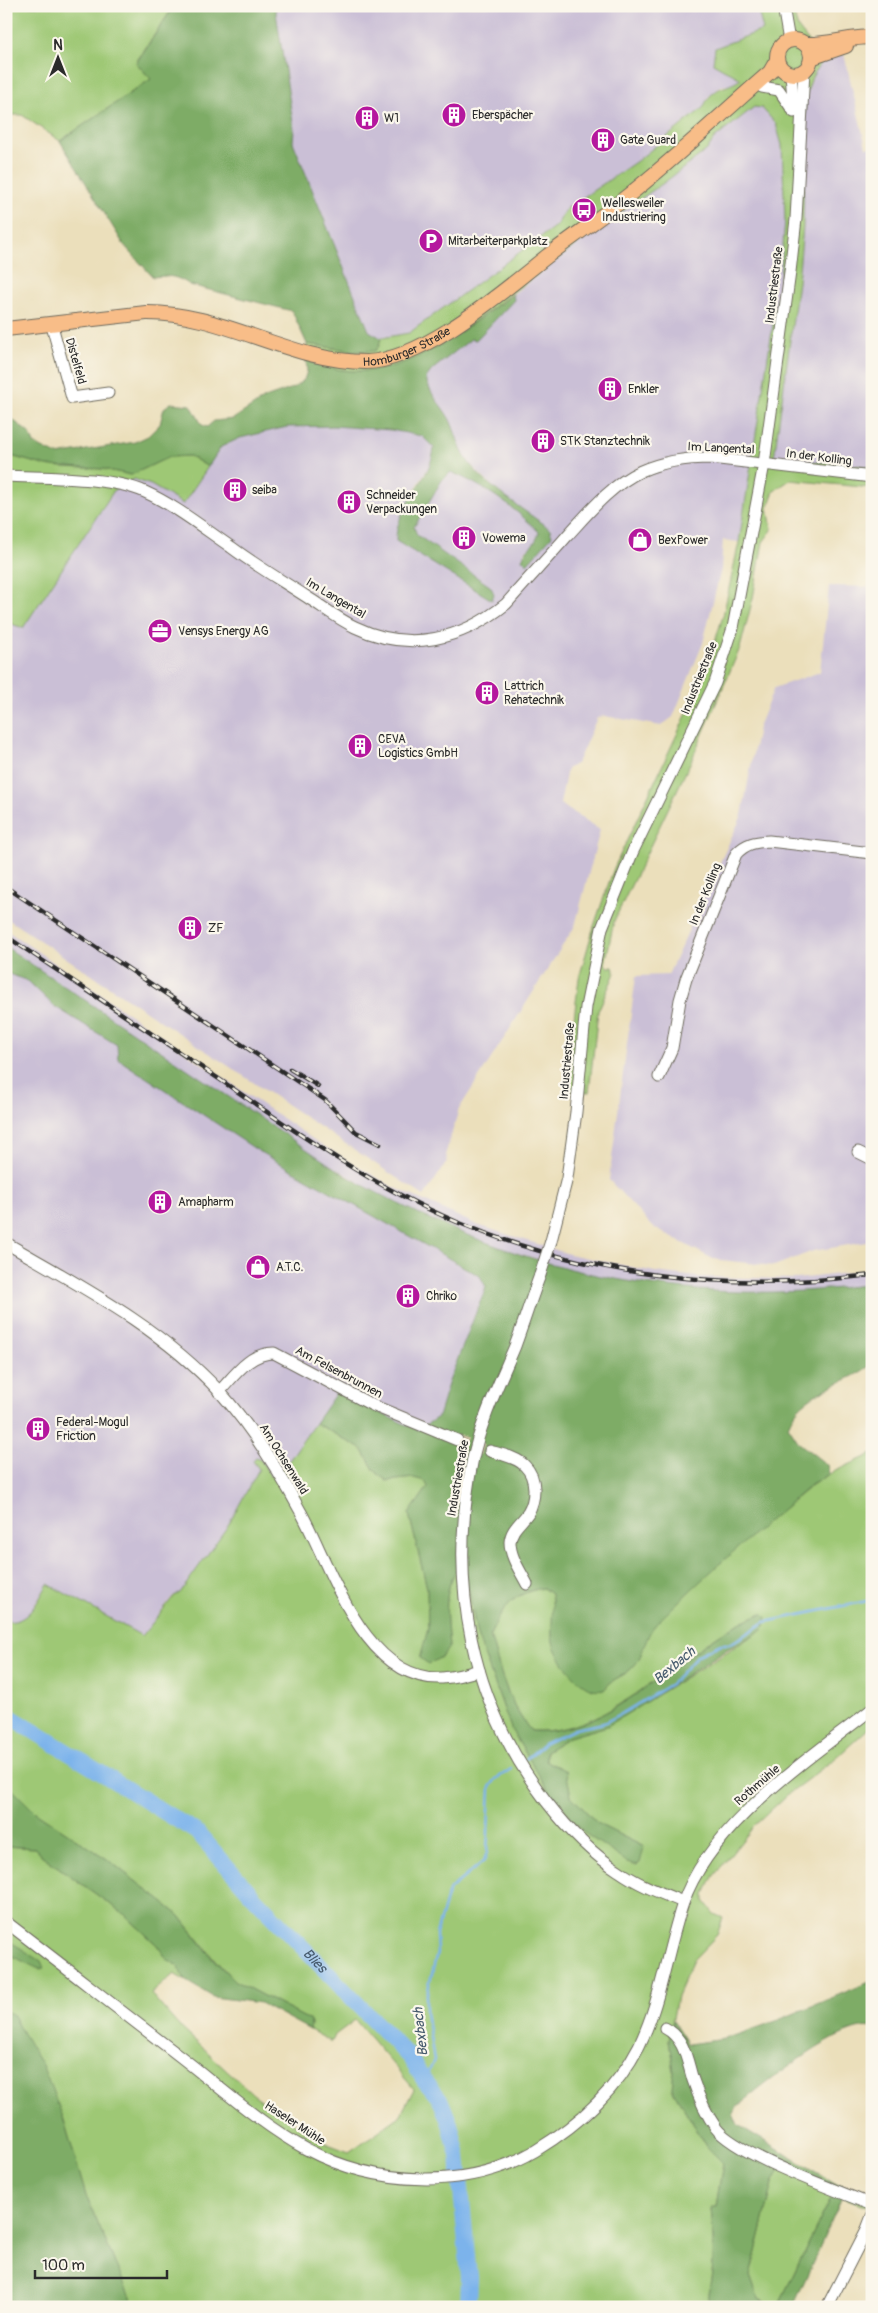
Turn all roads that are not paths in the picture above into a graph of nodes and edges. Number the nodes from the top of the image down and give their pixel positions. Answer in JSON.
{"nodes":[{"id":1,"x":783,"y":6,"type":"edge"},
{"id":2,"x":872,"y":37,"type":"edge"},
{"id":3,"x":789,"y":41,"type":"junction"},
{"id":4,"x":872,"y":42,"type":"edge"},
{"id":5,"x":805,"y":44,"type":"junction"},
{"id":6,"x":811,"y":58,"type":"junction"},
{"id":7,"x":789,"y":69,"type":"junction"},
{"id":8,"x":762,"y":87,"type":"junction"},
{"id":9,"x":735,"y":103,"type":"junction"},
{"id":10,"x":794,"y":113,"type":"junction"},
{"id":11,"x":798,"y":149,"type":"junction"},
{"id":12,"x":52,"y":326,"type":"junction"},
{"id":13,"x":6,"y":329,"type":"edge"},
{"id":14,"x":108,"y":393,"type":"dead end"},
{"id":15,"x":764,"y":464,"type":"junction"},
{"id":16,"x":6,"y":476,"type":"edge"},
{"id":17,"x":872,"y":477,"type":"edge"},
{"id":18,"x":872,"y":853,"type":"edge"},
{"id":19,"x":659,"y":1077,"type":"dead end"},
{"id":20,"x":858,"y":1152,"type":"dead end"},
{"id":21,"x":872,"y":1159,"type":"edge"},
{"id":22,"x":6,"y":1243,"type":"edge"},
{"id":23,"x":219,"y":1392,"type":"junction"},
{"id":24,"x":457,"y":1440,"type":"tunnel mouth"},
{"id":25,"x":490,"y":1451,"type":"tunnel mouth"},
{"id":26,"x":528,"y":1584,"type":"dead end"},
{"id":27,"x":479,"y":1670,"type":"junction"},
{"id":28,"x":872,"y":1709,"type":"edge"},
{"id":29,"x":683,"y":1902,"type":"junction"},
{"id":30,"x":6,"y":1922,"type":"edge"},
{"id":31,"x":665,"y":2028,"type":"dead end"},
{"id":32,"x":507,"y":2164,"type":"joint"},
{"id":33,"x":872,"y":2205,"type":"edge"},
{"id":34,"x":872,"y":2216,"type":"edge"},
{"id":35,"x":827,"y":2307,"type":"edge"}],
"edges":[{"from":1,"to":3,"type":"street"},
{"from":2,"to":5,"type":"main road"},
{"from":3,"to":5,"type":"main road"},
{"from":3,"to":7,"type":"main road","name":"Homburger Straße"},
{"from":4,"to":6,"type":"main road"},
{"from":5,"to":6,"type":"main road"},
{"from":6,"to":7,"type":"main road","name":"Homburger Straße"},
{"from":7,"to":8,"type":"main road","name":"Homburger Straße"},
{"from":7,"to":9,"type":"main road","name":"Homburger Straße"},
{"from":7,"to":10,"type":"street"},
{"from":7,"to":11,"type":"street"},
{"from":8,"to":9,"type":"main road","name":"Homburger Straße"},
{"from":8,"to":10,"type":"street"},
{"from":9,"to":12,"type":"main road","name":"Homburger Straße"},
{"from":10,"to":11,"type":"street"},
{"from":11,"to":15,"type":"street","name":"Industriestraße"},
{"from":12,"to":13,"type":"main road","name":"Homburger Straße"},
{"from":12,"to":14,"type":"street","name":"Distelfeld"},
{"from":15,"to":16,"type":"street","name":"Im Langental"},
{"from":15,"to":17,"type":"street","name":"In der Kolling"},
{"from":15,"to":27,"type":"street","name":"Industriestraße","bridge":true},
{"from":18,"to":19,"type":"street","name":"In der Kolling"},
{"from":20,"to":21,"type":"street"},
{"from":22,"to":23,"type":"street","name":"Am Ochsenwald"},
{"from":23,"to":24,"type":"street","name":"Am Felsenbrunnen"},
{"from":23,"to":27,"type":"street","name":"Am Ochsenwald"},
{"from":25,"to":26,"type":"street"},
{"from":27,"to":29,"type":"street","name":"Industriestraße"},
{"from":28,"to":29,"type":"street","name":"Rothmühle"},
{"from":29,"to":32,"type":"street","name":"Rothmühle"},
{"from":30,"to":32,"type":"street","name":"Haseler Mühle"},
{"from":31,"to":33,"type":"street"},
{"from":34,"to":35,"type":"street"}]}
